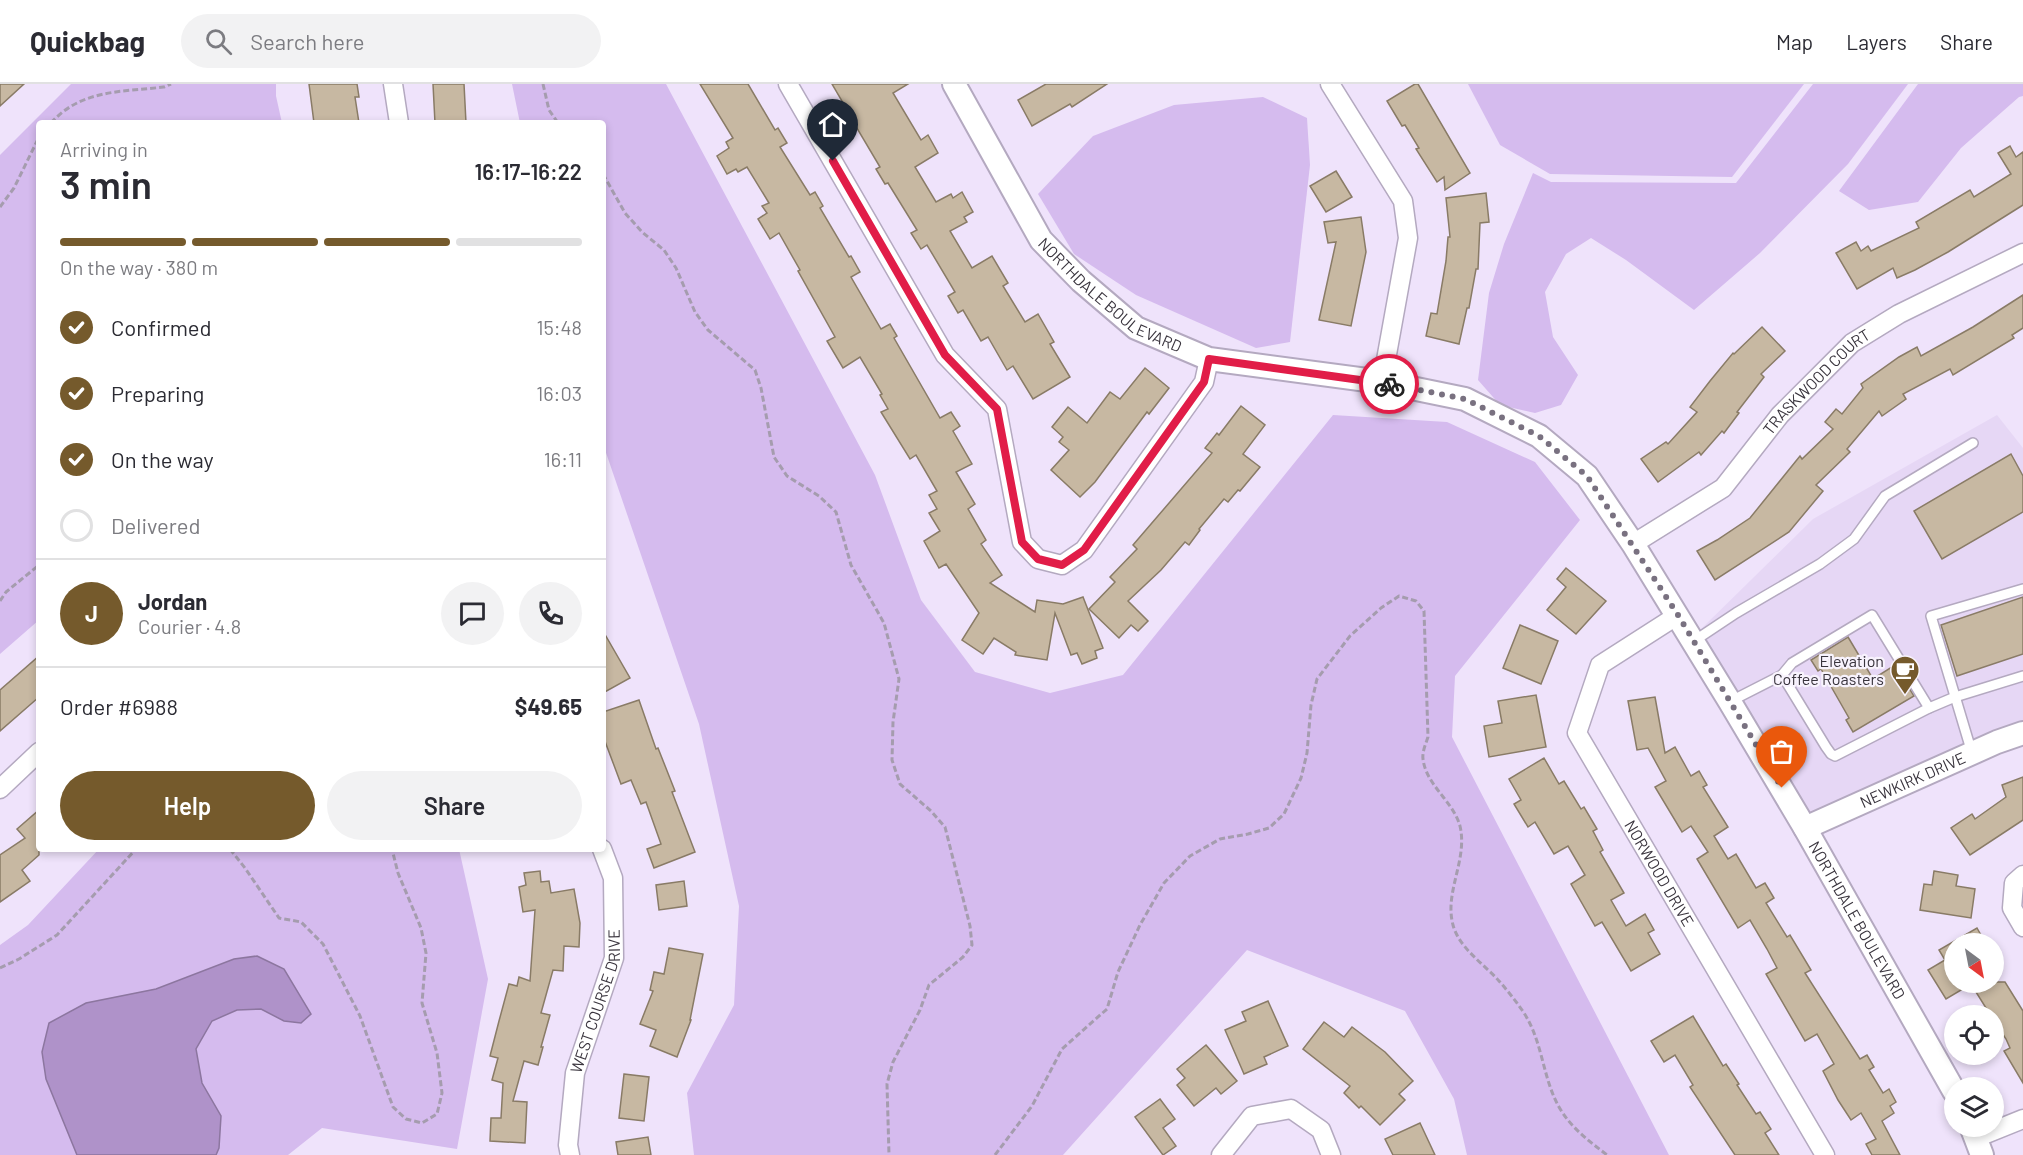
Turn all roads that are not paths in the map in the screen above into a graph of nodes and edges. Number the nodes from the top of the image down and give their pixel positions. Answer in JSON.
{"nodes":[{"id":1,"x":393,"y":84,"type":"edge"},
{"id":2,"x":788,"y":84,"type":"edge"},
{"id":3,"x":1330,"y":84,"type":"edge"},
{"id":4,"x":959,"y":86,"type":"edge"},
{"id":5,"x":399,"y":120,"type":"edge"},
{"id":6,"x":2023,"y":253,"type":"edge"},
{"id":7,"x":1209,"y":359,"type":"junction"},
{"id":8,"x":1382,"y":382,"type":"junction"},
{"id":9,"x":1973,"y":442,"type":"dead end"},
{"id":10,"x":1633,"y":544,"type":"junction"},
{"id":11,"x":2023,"y":589,"type":"edge"},
{"id":12,"x":1678,"y":615,"type":"junction"},
{"id":13,"x":1694,"y":640,"type":"junction"},
{"id":14,"x":1782,"y":675,"type":"junction"},
{"id":15,"x":2023,"y":676,"type":"edge"},
{"id":16,"x":1955,"y":697,"type":"junction"},
{"id":17,"x":1730,"y":702,"type":"junction"},
{"id":18,"x":1929,"y":708,"type":"junction"},
{"id":19,"x":2023,"y":733,"type":"edge"},
{"id":20,"x":1972,"y":753,"type":"junction"},
{"id":21,"x":36,"y":755,"type":"edge"},
{"id":22,"x":0,"y":789,"type":"edge"},
{"id":23,"x":1805,"y":828,"type":"junction"},
{"id":24,"x":603,"y":852,"type":"edge"},
{"id":25,"x":2023,"y":875,"type":"edge"},
{"id":26,"x":2023,"y":927,"type":"edge"},
{"id":27,"x":1946,"y":1077,"type":"edge"},
{"id":28,"x":2023,"y":1119,"type":"edge"},
{"id":29,"x":1976,"y":1140,"type":"edge"},
{"id":30,"x":570,"y":1155,"type":"edge"},
{"id":31,"x":1221,"y":1155,"type":"edge"},
{"id":32,"x":1331,"y":1155,"type":"edge"},
{"id":33,"x":1825,"y":1155,"type":"edge"}],
"edges":[{"from":1,"to":5,"type":"street"},
{"from":2,"to":7,"type":"street"},
{"from":3,"to":8,"type":"street"},
{"from":4,"to":7,"type":"street","name":"NORTHDALE BOULEVARD"},
{"from":6,"to":10,"type":"street","name":"TRASKWOOD COURT"},
{"from":7,"to":8,"type":"street","name":"NORTHDALE BOULEVARD"},
{"from":8,"to":10,"type":"street","name":"NORTHDALE BOULEVARD"},
{"from":9,"to":13,"type":"lane"},
{"from":10,"to":12,"type":"street","name":"NORTHDALE BOULEVARD"},
{"from":11,"to":16,"type":"lane"},
{"from":12,"to":13,"type":"street","name":"NORTHDALE BOULEVARD"},
{"from":12,"to":33,"type":"street","name":"NORWOOD DRIVE"},
{"from":13,"to":17,"type":"street","name":"NORTHDALE BOULEVARD"},
{"from":14,"to":17,"type":"lane"},
{"from":14,"to":18,"type":"lane"},
{"from":14,"to":18,"type":"lane"},
{"from":15,"to":16,"type":"lane"},
{"from":16,"to":18,"type":"lane"},
{"from":16,"to":20,"type":"lane"},
{"from":17,"to":23,"type":"street","name":"NORTHDALE BOULEVARD"},
{"from":19,"to":20,"type":"street","name":"NEWKIRK DRIVE"},
{"from":20,"to":23,"type":"street","name":"NEWKIRK DRIVE"},
{"from":21,"to":22,"type":"street"},
{"from":23,"to":27,"type":"street","name":"NORTHDALE BOULEVARD"},
{"from":24,"to":30,"type":"street","name":"WEST COURSE DRIVE"},
{"from":25,"to":26,"type":"street"},
{"from":28,"to":29,"type":"street"},
{"from":31,"to":32,"type":"street"}]}
